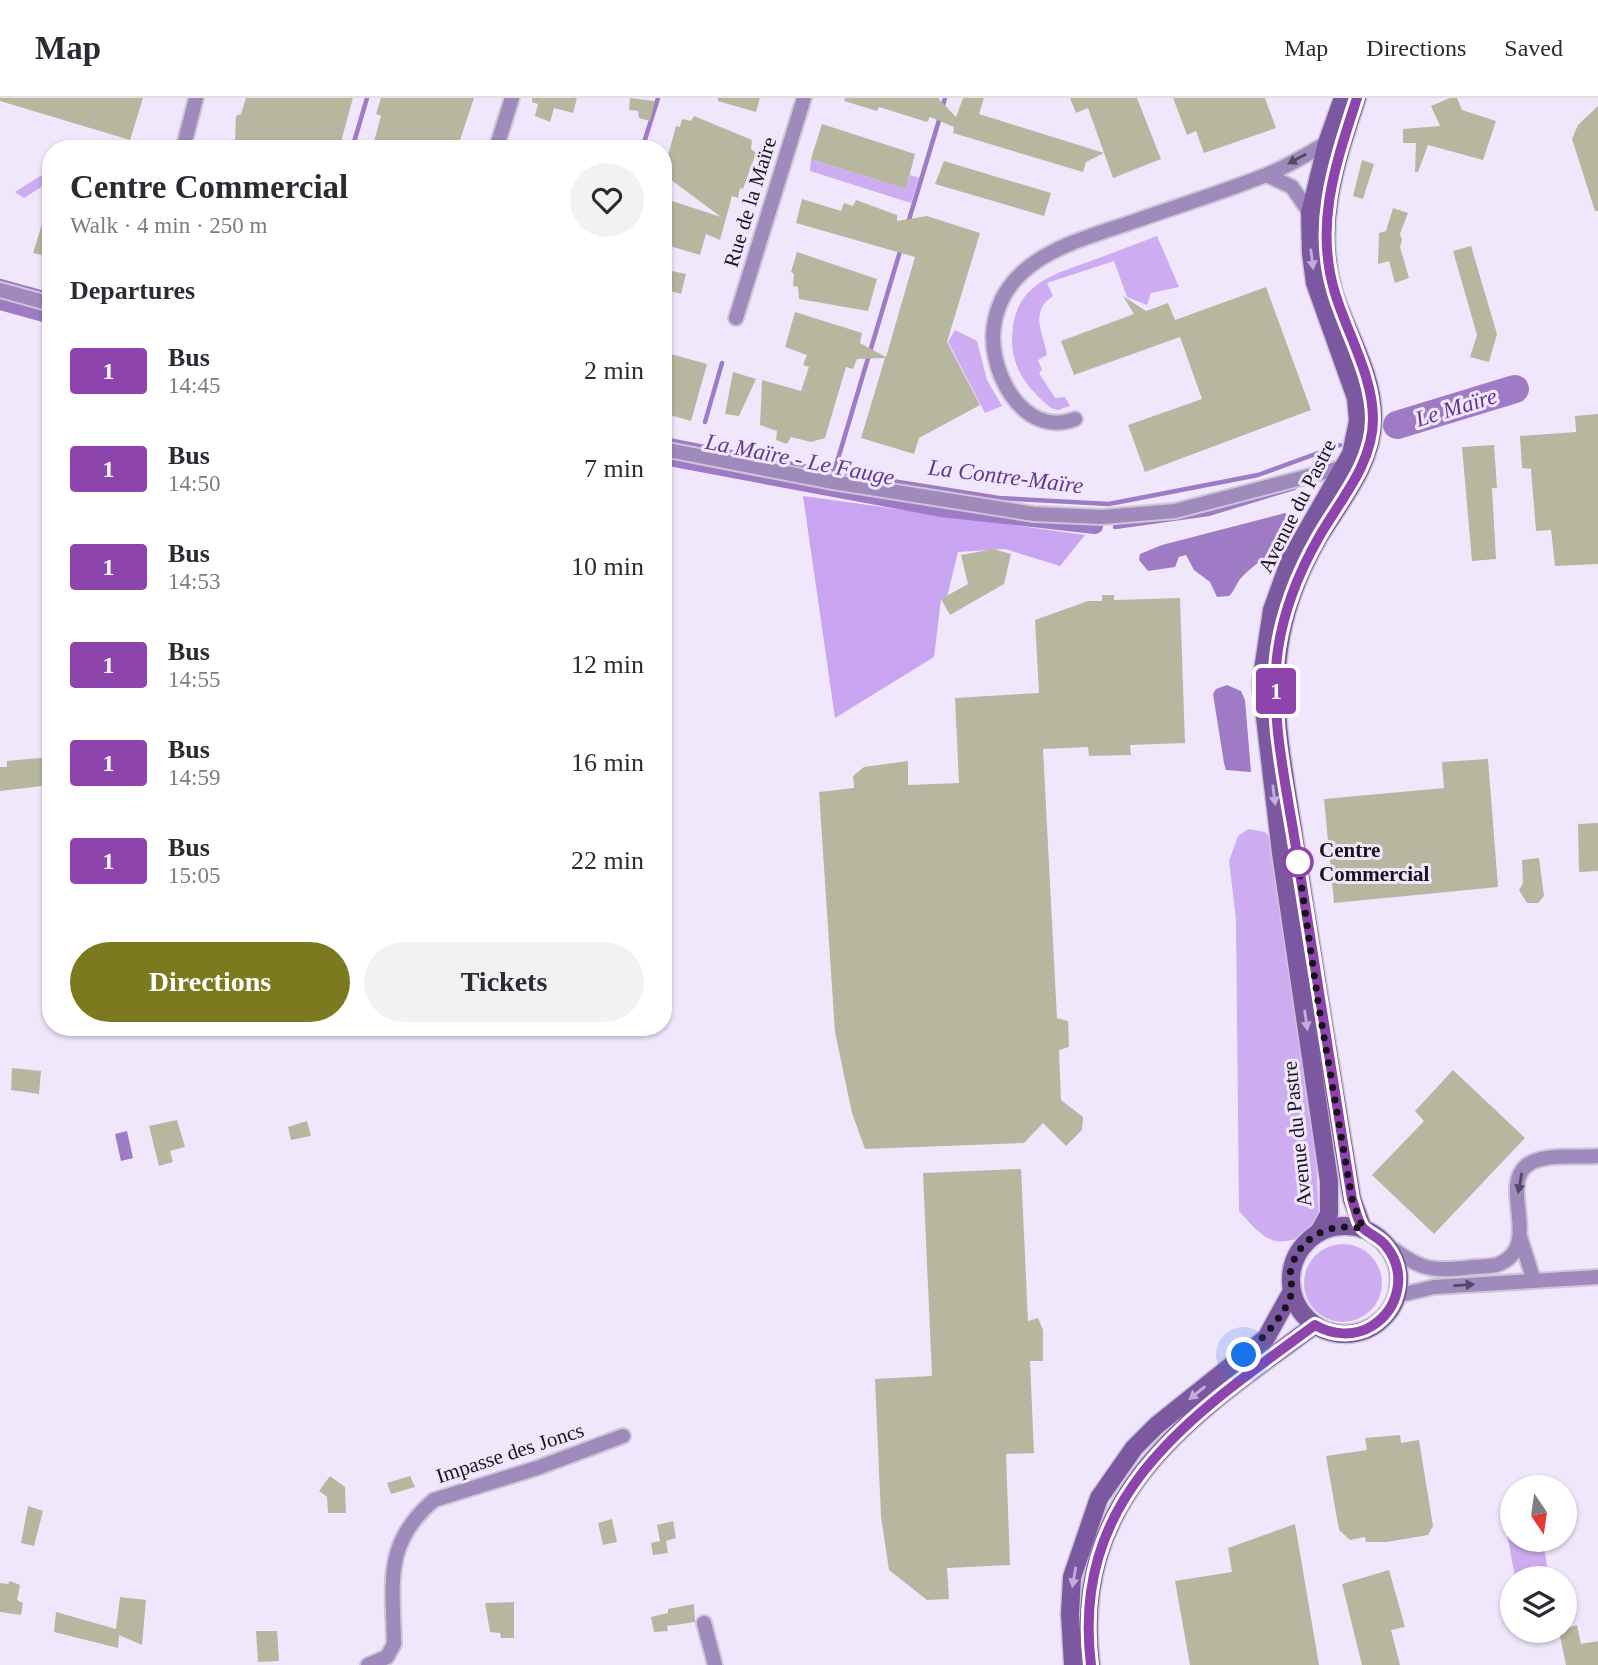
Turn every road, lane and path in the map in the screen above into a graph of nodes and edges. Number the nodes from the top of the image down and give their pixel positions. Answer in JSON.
{"nodes":[{"id":1,"x":195,"y":98,"type":"edge"},
{"id":2,"x":512,"y":98,"type":"edge"},
{"id":3,"x":804,"y":98,"type":"edge"},
{"id":4,"x":1343,"y":98,"type":"edge"},
{"id":5,"x":1357,"y":98,"type":"edge"},
{"id":6,"x":185,"y":140,"type":"edge"},
{"id":7,"x":499,"y":140,"type":"edge"},
{"id":8,"x":1327,"y":143,"type":"junction"},
{"id":9,"x":1267,"y":175,"type":"junction"},
{"id":10,"x":1310,"y":213,"type":"junction"},
{"id":11,"x":0,"y":290,"type":"edge"},
{"id":12,"x":42,"y":302,"type":"edge"},
{"id":13,"x":736,"y":318,"type":"dead end"},
{"id":14,"x":1075,"y":419,"type":"dead end"},
{"id":15,"x":672,"y":451,"type":"edge"},
{"id":16,"x":1344,"y":467,"type":"junction"},
{"id":17,"x":1598,"y":1156,"type":"edge"},
{"id":18,"x":1363,"y":1229,"type":"junction"},
{"id":19,"x":1319,"y":1233,"type":"junction"},
{"id":20,"x":1520,"y":1237,"type":"junction"},
{"id":21,"x":1384,"y":1243,"type":"junction"},
{"id":22,"x":1598,"y":1276,"type":"edge"},
{"id":23,"x":1534,"y":1281,"type":"junction"},
{"id":24,"x":1292,"y":1291,"type":"junction"},
{"id":25,"x":1396,"y":1296,"type":"junction"},
{"id":26,"x":1315,"y":1325,"type":"junction"},
{"id":27,"x":623,"y":1436,"type":"dead end"},
{"id":28,"x":704,"y":1623,"type":"dead end"},
{"id":29,"x":368,"y":1665,"type":"edge"},
{"id":30,"x":715,"y":1665,"type":"edge"},
{"id":31,"x":1073,"y":1665,"type":"edge"},
{"id":32,"x":1091,"y":1665,"type":"edge"}],
"edges":[{"from":1,"to":6,"type":"street"},
{"from":2,"to":7,"type":"street"},
{"from":3,"to":13,"type":"street","name":"Rue de la Maïre"},
{"from":4,"to":8,"type":"street","name":"Avenue du Pastre"},
{"from":5,"to":18,"type":"street","name":"Avenue du Pastre"},
{"from":8,"to":9,"type":"street","one_way":true},
{"from":8,"to":10,"type":"street","name":"Avenue du Pastre"},
{"from":9,"to":10,"type":"street"},
{"from":9,"to":14,"type":"street"},
{"from":10,"to":16,"type":"street","name":"Avenue du Pastre","one_way":true},
{"from":11,"to":12,"type":"street"},
{"from":15,"to":16,"type":"street"},
{"from":16,"to":19,"type":"street","name":"Avenue du Pastre","one_way":true},
{"from":17,"to":20,"type":"street","one_way":true},
{"from":18,"to":19,"type":"street"},
{"from":18,"to":21,"type":"street"},
{"from":19,"to":24,"type":"street"},
{"from":20,"to":21,"type":"street"},
{"from":20,"to":23,"type":"street"},
{"from":21,"to":25,"type":"street"},
{"from":22,"to":23,"type":"street"},
{"from":25,"to":23,"type":"street","one_way":true},
{"from":24,"to":26,"type":"street"},
{"from":24,"to":31,"type":"street","one_way":true},
{"from":25,"to":26,"type":"street"},
{"from":26,"to":32,"type":"street"},
{"from":27,"to":29,"type":"street","name":"Impasse des Joncs"},
{"from":28,"to":30,"type":"street"}]}
